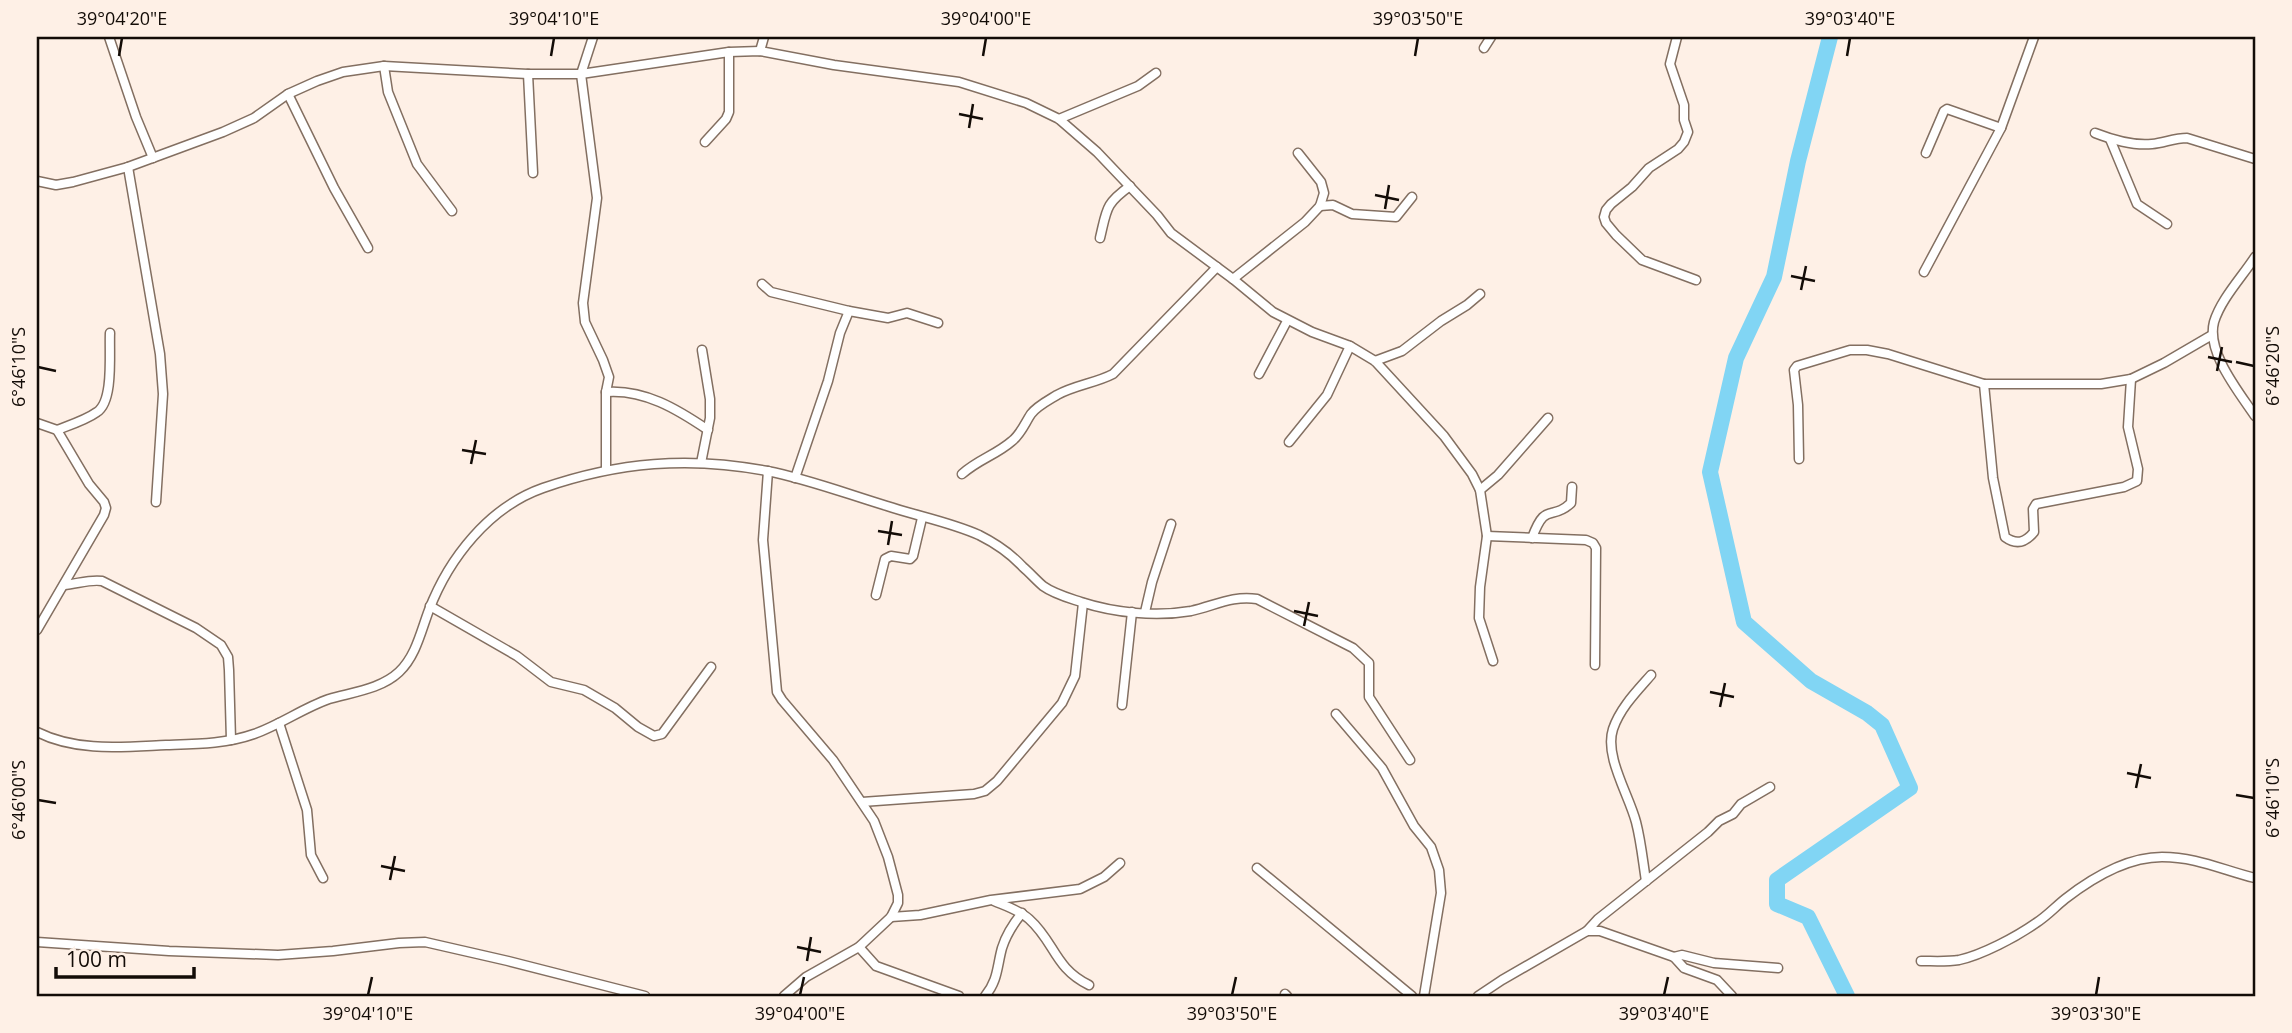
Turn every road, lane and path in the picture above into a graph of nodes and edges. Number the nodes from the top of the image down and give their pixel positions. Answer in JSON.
{"nodes":[{"id":1,"x":109,"y":37,"type":"edge"},
{"id":2,"x":593,"y":37,"type":"edge"},
{"id":3,"x":764,"y":37,"type":"edge"},
{"id":4,"x":1491,"y":37,"type":"edge"},
{"id":5,"x":1677,"y":37,"type":"edge"},
{"id":6,"x":2034,"y":37,"type":"edge"},
{"id":7,"x":1484,"y":48,"type":"dead end"},
{"id":8,"x":760,"y":51,"type":"junction"},
{"id":9,"x":729,"y":52,"type":"junction"},
{"id":10,"x":384,"y":66,"type":"junction"},
{"id":11,"x":1156,"y":73,"type":"dead end"},
{"id":12,"x":528,"y":74,"type":"junction"},
{"id":13,"x":581,"y":74,"type":"junction"},
{"id":14,"x":288,"y":94,"type":"junction"},
{"id":15,"x":1059,"y":119,"type":"junction"},
{"id":16,"x":2001,"y":128,"type":"junction"},
{"id":17,"x":2095,"y":132,"type":"dead end"},
{"id":18,"x":2110,"y":139,"type":"junction"},
{"id":19,"x":705,"y":142,"type":"dead end"},
{"id":20,"x":1298,"y":153,"type":"dead end"},
{"id":21,"x":1926,"y":153,"type":"dead end"},
{"id":22,"x":153,"y":158,"type":"junction"},
{"id":23,"x":2255,"y":159,"type":"edge"},
{"id":24,"x":128,"y":167,"type":"junction"},
{"id":25,"x":533,"y":173,"type":"dead end"},
{"id":26,"x":37,"y":181,"type":"edge"},
{"id":27,"x":1130,"y":186,"type":"junction"},
{"id":28,"x":1412,"y":197,"type":"dead end"},
{"id":29,"x":1320,"y":206,"type":"junction"},
{"id":30,"x":452,"y":211,"type":"dead end"},
{"id":31,"x":2167,"y":224,"type":"dead end"},
{"id":32,"x":1100,"y":238,"type":"dead end"},
{"id":33,"x":368,"y":248,"type":"dead end"},
{"id":34,"x":2255,"y":257,"type":"edge"},
{"id":35,"x":1217,"y":267,"type":"junction"},
{"id":36,"x":1924,"y":272,"type":"dead end"},
{"id":37,"x":1233,"y":279,"type":"junction"},
{"id":38,"x":1696,"y":280,"type":"dead end"},
{"id":39,"x":762,"y":284,"type":"dead end"},
{"id":40,"x":1480,"y":294,"type":"dead end"},
{"id":41,"x":849,"y":311,"type":"junction"},
{"id":42,"x":1287,"y":321,"type":"junction"},
{"id":43,"x":938,"y":323,"type":"dead end"},
{"id":44,"x":110,"y":333,"type":"dead end"},
{"id":45,"x":2212,"y":335,"type":"junction"},
{"id":46,"x":1350,"y":346,"type":"junction"},
{"id":47,"x":702,"y":351,"type":"dead end"},
{"id":48,"x":1375,"y":361,"type":"junction"},
{"id":49,"x":1259,"y":374,"type":"dead end"},
{"id":50,"x":2131,"y":379,"type":"junction"},
{"id":51,"x":1984,"y":384,"type":"junction"},
{"id":52,"x":606,"y":392,"type":"junction"},
{"id":53,"x":2255,"y":416,"type":"edge"},
{"id":54,"x":1548,"y":418,"type":"dead end"},
{"id":55,"x":37,"y":423,"type":"edge"},
{"id":56,"x":57,"y":430,"type":"junction"},
{"id":57,"x":708,"y":430,"type":"junction"},
{"id":58,"x":1289,"y":442,"type":"dead end"},
{"id":59,"x":1799,"y":458,"type":"dead end"},
{"id":60,"x":701,"y":463,"type":"junction"},
{"id":61,"x":606,"y":469,"type":"junction"},
{"id":62,"x":768,"y":471,"type":"junction"},
{"id":63,"x":962,"y":474,"type":"dead end"},
{"id":64,"x":795,"y":478,"type":"junction"},
{"id":65,"x":1572,"y":486,"type":"dead end"},
{"id":66,"x":1480,"y":490,"type":"junction"},
{"id":67,"x":156,"y":502,"type":"dead end"},
{"id":68,"x":922,"y":517,"type":"junction"},
{"id":69,"x":1171,"y":524,"type":"dead end"},
{"id":70,"x":1487,"y":536,"type":"junction"},
{"id":71,"x":1532,"y":538,"type":"junction"},
{"id":72,"x":64,"y":585,"type":"junction"},
{"id":73,"x":876,"y":595,"type":"dead end"},
{"id":74,"x":1083,"y":603,"type":"junction"},
{"id":75,"x":430,"y":606,"type":"junction"},
{"id":76,"x":1132,"y":612,"type":"junction"},
{"id":77,"x":1145,"y":612,"type":"junction"},
{"id":78,"x":37,"y":629,"type":"edge"},
{"id":79,"x":1493,"y":661,"type":"dead end"},
{"id":80,"x":1595,"y":665,"type":"dead end"},
{"id":81,"x":711,"y":667,"type":"dead end"},
{"id":82,"x":1651,"y":675,"type":"dead end"},
{"id":83,"x":1122,"y":705,"type":"dead end"},
{"id":84,"x":1336,"y":714,"type":"dead end"},
{"id":85,"x":279,"y":723,"type":"junction"},
{"id":86,"x":37,"y":732,"type":"edge"},
{"id":87,"x":231,"y":740,"type":"junction"},
{"id":88,"x":1410,"y":760,"type":"dead end"},
{"id":89,"x":1770,"y":787,"type":"dead end"},
{"id":90,"x":862,"y":802,"type":"junction"},
{"id":91,"x":1120,"y":863,"type":"dead end"},
{"id":92,"x":1257,"y":868,"type":"dead end"},
{"id":93,"x":323,"y":878,"type":"dead end"},
{"id":94,"x":2255,"y":878,"type":"edge"},
{"id":95,"x":1646,"y":881,"type":"junction"},
{"id":96,"x":991,"y":900,"type":"junction"},
{"id":97,"x":1022,"y":914,"type":"junction"},
{"id":98,"x":891,"y":917,"type":"junction"},
{"id":99,"x":1587,"y":931,"type":"junction"},
{"id":100,"x":37,"y":942,"type":"edge"},
{"id":101,"x":859,"y":947,"type":"junction"},
{"id":102,"x":1674,"y":957,"type":"junction"},
{"id":103,"x":1921,"y":961,"type":"dead end"},
{"id":104,"x":1778,"y":968,"type":"dead end"},
{"id":105,"x":1088,"y":985,"type":"dead end"},
{"id":106,"x":645,"y":996,"type":"edge"},
{"id":107,"x":784,"y":996,"type":"edge"},
{"id":108,"x":959,"y":996,"type":"edge"},
{"id":109,"x":985,"y":996,"type":"edge"},
{"id":110,"x":1412,"y":996,"type":"edge"},
{"id":111,"x":1424,"y":996,"type":"edge"},
{"id":112,"x":1478,"y":996,"type":"edge"},
{"id":113,"x":1732,"y":996,"type":"edge"}],
"edges":[{"from":1,"to":22,"type":"street"},
{"from":2,"to":13,"type":"street"},
{"from":3,"to":8,"type":"street"},
{"from":4,"to":7,"type":"street"},
{"from":5,"to":38,"type":"street"},
{"from":6,"to":16,"type":"street"},
{"from":8,"to":9,"type":"street"},
{"from":8,"to":15,"type":"street"},
{"from":9,"to":13,"type":"street"},
{"from":9,"to":19,"type":"street"},
{"from":10,"to":12,"type":"street"},
{"from":10,"to":14,"type":"street"},
{"from":10,"to":30,"type":"street"},
{"from":11,"to":15,"type":"street"},
{"from":12,"to":13,"type":"street"},
{"from":12,"to":25,"type":"street"},
{"from":13,"to":52,"type":"street"},
{"from":14,"to":22,"type":"street"},
{"from":14,"to":33,"type":"street"},
{"from":15,"to":27,"type":"street"},
{"from":16,"to":21,"type":"street"},
{"from":16,"to":36,"type":"street"},
{"from":17,"to":18,"type":"street"},
{"from":18,"to":23,"type":"street"},
{"from":18,"to":31,"type":"street"},
{"from":20,"to":29,"type":"street"},
{"from":22,"to":24,"type":"street"},
{"from":24,"to":26,"type":"street"},
{"from":24,"to":67,"type":"street"},
{"from":27,"to":32,"type":"street"},
{"from":27,"to":35,"type":"street"},
{"from":28,"to":29,"type":"street"},
{"from":29,"to":37,"type":"street"},
{"from":34,"to":45,"type":"street"},
{"from":35,"to":37,"type":"street"},
{"from":35,"to":63,"type":"street"},
{"from":37,"to":42,"type":"street"},
{"from":39,"to":41,"type":"street"},
{"from":40,"to":48,"type":"street"},
{"from":41,"to":43,"type":"street"},
{"from":41,"to":64,"type":"street"},
{"from":42,"to":46,"type":"street"},
{"from":42,"to":49,"type":"street"},
{"from":44,"to":56,"type":"street"},
{"from":45,"to":50,"type":"street"},
{"from":45,"to":53,"type":"street"},
{"from":46,"to":48,"type":"street"},
{"from":46,"to":58,"type":"street"},
{"from":47,"to":57,"type":"street"},
{"from":48,"to":66,"type":"street"},
{"from":50,"to":51,"type":"street"},
{"from":50,"to":51,"type":"street"},
{"from":51,"to":59,"type":"street"},
{"from":52,"to":57,"type":"street"},
{"from":52,"to":61,"type":"street"},
{"from":54,"to":66,"type":"street"},
{"from":55,"to":56,"type":"street"},
{"from":56,"to":72,"type":"street"},
{"from":57,"to":60,"type":"street"},
{"from":60,"to":61,"type":"street"},
{"from":60,"to":62,"type":"street"},
{"from":61,"to":75,"type":"street"},
{"from":62,"to":64,"type":"street"},
{"from":62,"to":90,"type":"street"},
{"from":64,"to":68,"type":"street"},
{"from":65,"to":71,"type":"street"},
{"from":66,"to":70,"type":"street"},
{"from":68,"to":73,"type":"street"},
{"from":68,"to":74,"type":"street"},
{"from":69,"to":77,"type":"street"},
{"from":70,"to":71,"type":"street"},
{"from":70,"to":79,"type":"street"},
{"from":71,"to":80,"type":"street"},
{"from":72,"to":78,"type":"street"},
{"from":72,"to":87,"type":"street"},
{"from":74,"to":76,"type":"street"},
{"from":74,"to":90,"type":"street"},
{"from":75,"to":81,"type":"street"},
{"from":75,"to":85,"type":"street"},
{"from":76,"to":77,"type":"street"},
{"from":76,"to":83,"type":"street"},
{"from":77,"to":88,"type":"street"},
{"from":82,"to":95,"type":"street"},
{"from":84,"to":111,"type":"street"},
{"from":85,"to":87,"type":"street"},
{"from":85,"to":93,"type":"street"},
{"from":86,"to":87,"type":"street"},
{"from":89,"to":95,"type":"street"},
{"from":90,"to":98,"type":"street"},
{"from":91,"to":96,"type":"street"},
{"from":92,"to":110,"type":"street"},
{"from":94,"to":103,"type":"street"},
{"from":95,"to":99,"type":"street"},
{"from":96,"to":97,"type":"street"},
{"from":96,"to":98,"type":"street"},
{"from":97,"to":105,"type":"street"},
{"from":97,"to":109,"type":"street"},
{"from":98,"to":101,"type":"street"},
{"from":99,"to":102,"type":"street"},
{"from":99,"to":112,"type":"street"},
{"from":100,"to":106,"type":"street"},
{"from":101,"to":107,"type":"street"},
{"from":101,"to":108,"type":"street"},
{"from":102,"to":104,"type":"street"},
{"from":102,"to":113,"type":"street"}]}
